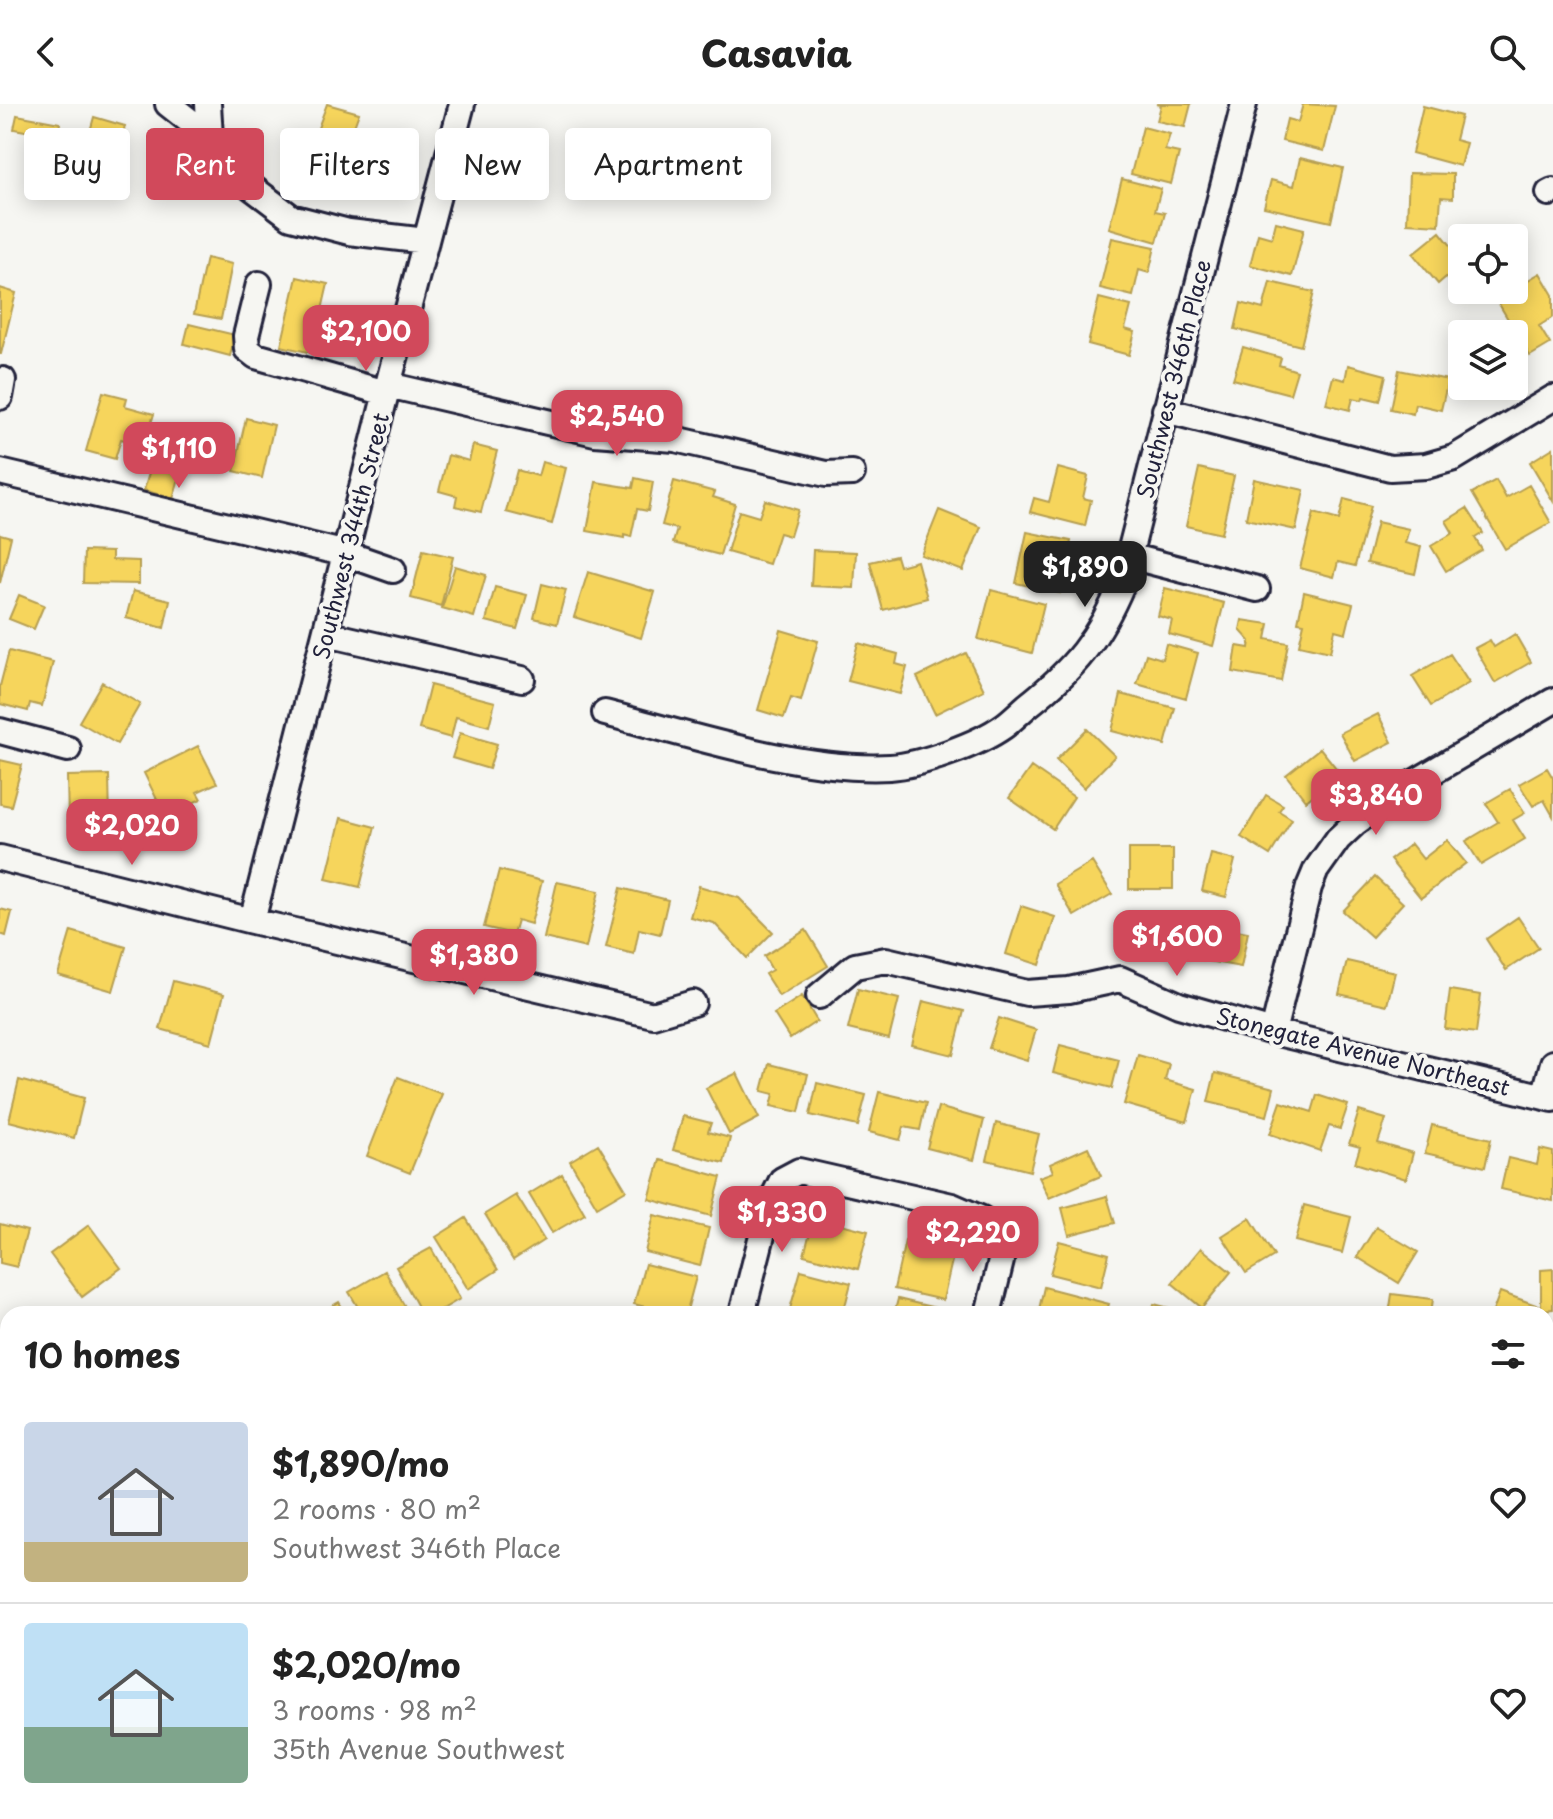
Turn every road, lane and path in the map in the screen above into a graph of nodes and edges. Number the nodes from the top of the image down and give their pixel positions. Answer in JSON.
{"nodes":[{"id":1,"x":168,"y":104,"type":"edge"},
{"id":2,"x":208,"y":104,"type":"edge"},
{"id":3,"x":462,"y":104,"type":"edge"},
{"id":4,"x":1244,"y":104,"type":"edge"},
{"id":5,"x":199,"y":128,"type":"edge"},
{"id":6,"x":209,"y":128,"type":"edge"},
{"id":7,"x":264,"y":197,"type":"edge"},
{"id":8,"x":426,"y":241,"type":"junction"},
{"id":9,"x":259,"y":284,"type":"dead end"},
{"id":10,"x":387,"y":389,"type":"junction"},
{"id":11,"x":1553,"y":398,"type":"edge"},
{"id":12,"x":1165,"y":410,"type":"junction"},
{"id":13,"x":0,"y":472,"type":"edge"},
{"id":14,"x":852,"y":473,"type":"dead end"},
{"id":15,"x":347,"y":554,"type":"junction"},
{"id":16,"x":1129,"y":556,"type":"junction"},
{"id":17,"x":393,"y":570,"type":"dead end"},
{"id":18,"x":1257,"y":589,"type":"dead end"},
{"id":19,"x":327,"y":634,"type":"junction"},
{"id":20,"x":522,"y":679,"type":"dead end"},
{"id":21,"x":1553,"y":701,"type":"edge"},
{"id":22,"x":605,"y":713,"type":"dead end"},
{"id":23,"x":0,"y":731,"type":"edge"},
{"id":24,"x":68,"y":749,"type":"dead end"},
{"id":25,"x":0,"y":858,"type":"edge"},
{"id":26,"x":252,"y":921,"type":"junction"},
{"id":27,"x":819,"y":996,"type":"dead end"},
{"id":28,"x":693,"y":1003,"type":"dead end"},
{"id":29,"x":1273,"y":1032,"type":"junction"},
{"id":30,"x":1553,"y":1063,"type":"edge"},
{"id":31,"x":1549,"y":1098,"type":"edge"},
{"id":32,"x":744,"y":1306,"type":"edge"},
{"id":33,"x":990,"y":1306,"type":"edge"}],
"edges":[{"from":1,"to":5,"type":"street"},
{"from":2,"to":6,"type":"street"},
{"from":3,"to":8,"type":"street","name":"Southwest 344th Street"},
{"from":4,"to":12,"type":"street","name":"Southwest 346th Place"},
{"from":7,"to":8,"type":"street"},
{"from":8,"to":10,"type":"street","name":"Southwest 344th Street"},
{"from":9,"to":10,"type":"street"},
{"from":10,"to":14,"type":"street"},
{"from":10,"to":15,"type":"street","name":"Southwest 344th Street"},
{"from":11,"to":12,"type":"street"},
{"from":12,"to":16,"type":"street","name":"Southwest 346th Place"},
{"from":13,"to":15,"type":"street"},
{"from":15,"to":17,"type":"street"},
{"from":15,"to":19,"type":"street","name":"Southwest 344th Street"},
{"from":16,"to":18,"type":"street"},
{"from":16,"to":22,"type":"street","name":"Southwest 346th Place"},
{"from":19,"to":20,"type":"street"},
{"from":19,"to":26,"type":"street","name":"Southwest 344th Street"},
{"from":21,"to":29,"type":"street"},
{"from":23,"to":24,"type":"street"},
{"from":25,"to":26,"type":"street"},
{"from":26,"to":28,"type":"street"},
{"from":27,"to":29,"type":"street","name":"Stonegate Avenue Northeast"},
{"from":29,"to":31,"type":"street","name":"Stonegate Avenue Northeast"},
{"from":30,"to":31,"type":"street","name":"Stonegate Avenue Northeast"},
{"from":32,"to":33,"type":"street"}]}
